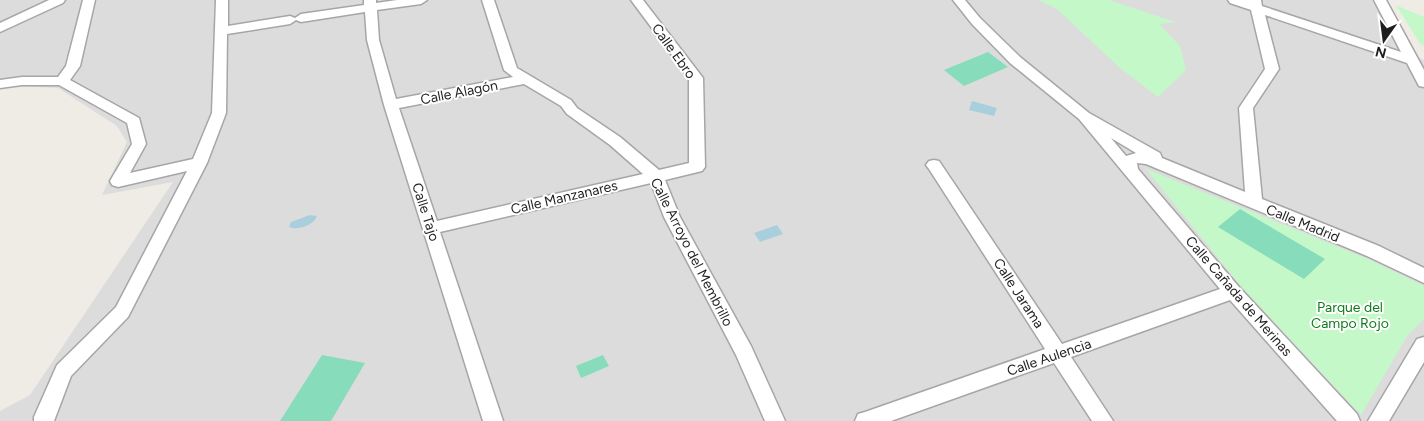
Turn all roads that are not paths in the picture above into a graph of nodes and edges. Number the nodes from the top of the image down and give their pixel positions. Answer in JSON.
{"nodes":[{"id":1,"x":59,"y":0,"type":"edge"},
{"id":2,"x":88,"y":0,"type":"edge"},
{"id":3,"x":222,"y":0,"type":"edge"},
{"id":4,"x":421,"y":0,"type":"edge"},
{"id":5,"x":488,"y":0,"type":"edge"},
{"id":6,"x":637,"y":0,"type":"edge"},
{"id":7,"x":959,"y":0,"type":"edge"},
{"id":8,"x":1234,"y":0,"type":"edge"},
{"id":9,"x":1380,"y":0,"type":"edge"},
{"id":10,"x":1256,"y":3,"type":"edge"},
{"id":11,"x":370,"y":4,"type":"edge"},
{"id":12,"x":0,"y":28,"type":"edge"},
{"id":13,"x":221,"y":31,"type":"junction"},
{"id":14,"x":1403,"y":45,"type":"joint"},
{"id":15,"x":1418,"y":61,"type":"edge"},
{"id":16,"x":526,"y":79,"type":"junction"},
{"id":17,"x":62,"y":81,"type":"junction"},
{"id":18,"x":1424,"y":82,"type":"edge"},
{"id":19,"x":0,"y":84,"type":"edge"},
{"id":20,"x":391,"y":105,"type":"junction"},
{"id":21,"x":1084,"y":116,"type":"junction"},
{"id":22,"x":199,"y":163,"type":"junction"},
{"id":23,"x":934,"y":165,"type":"dead end"},
{"id":24,"x":697,"y":167,"type":"joint"},
{"id":25,"x":1130,"y":169,"type":"junction"},
{"id":26,"x":1182,"y":173,"type":"junction"},
{"id":27,"x":656,"y":176,"type":"junction"},
{"id":28,"x":1254,"y":203,"type":"junction"},
{"id":29,"x":431,"y":228,"type":"junction"},
{"id":30,"x":1424,"y":276,"type":"edge"},
{"id":31,"x":1232,"y":292,"type":"junction"},
{"id":32,"x":1424,"y":345,"type":"edge"},
{"id":33,"x":1059,"y":354,"type":"junction"},
{"id":34,"x":44,"y":421,"type":"edge"},
{"id":35,"x":493,"y":421,"type":"edge"},
{"id":36,"x":774,"y":421,"type":"edge"},
{"id":37,"x":865,"y":421,"type":"edge"},
{"id":38,"x":1103,"y":421,"type":"edge"},
{"id":39,"x":1350,"y":421,"type":"edge"},
{"id":40,"x":1378,"y":421,"type":"edge"}],
"edges":[{"from":1,"to":12,"type":"street"},
{"from":2,"to":17,"type":"street"},
{"from":3,"to":13,"type":"street"},
{"from":4,"to":11,"type":"street"},
{"from":5,"to":16,"type":"street","name":"Calle Arroyo del Membrillo"},
{"from":6,"to":24,"type":"street","name":"Calle Ebro"},
{"from":7,"to":21,"type":"street"},
{"from":8,"to":10,"type":"street"},
{"from":9,"to":14,"type":"street"},
{"from":10,"to":15,"type":"street"},
{"from":10,"to":28,"type":"street"},
{"from":11,"to":13,"type":"street"},
{"from":11,"to":20,"type":"street","name":"Calle Tajo"},
{"from":13,"to":22,"type":"street"},
{"from":14,"to":15,"type":"street"},
{"from":15,"to":18,"type":"street"},
{"from":16,"to":20,"type":"street","name":"Calle Alagón"},
{"from":16,"to":27,"type":"street","name":"Calle Arroyo del Membrillo"},
{"from":17,"to":19,"type":"street"},
{"from":17,"to":22,"type":"street"},
{"from":20,"to":29,"type":"street","name":"Calle Tajo"},
{"from":21,"to":25,"type":"street"},
{"from":21,"to":26,"type":"street","name":"Calle Madrid"},
{"from":22,"to":34,"type":"street"},
{"from":23,"to":33,"type":"street","name":"Calle Jarama"},
{"from":24,"to":27,"type":"street","name":"Calle Manzanares"},
{"from":25,"to":26,"type":"street","name":"Calle Madrid"},
{"from":25,"to":31,"type":"street","name":"Calle Cañada de Merinas"},
{"from":26,"to":28,"type":"street","name":"Calle Madrid"},
{"from":27,"to":29,"type":"street","name":"Calle Manzanares"},
{"from":27,"to":36,"type":"street","name":"Calle Arroyo del Membrillo"},
{"from":28,"to":30,"type":"street","name":"Calle Madrid"},
{"from":29,"to":35,"type":"street","name":"Calle Tajo"},
{"from":31,"to":33,"type":"street","name":"Calle Aulencia"},
{"from":31,"to":39,"type":"street","name":"Calle Cañada de Merinas"},
{"from":32,"to":40,"type":"street"},
{"from":33,"to":37,"type":"street","name":"Calle Aulencia"},
{"from":33,"to":38,"type":"street","name":"Calle Jarama"}]}
